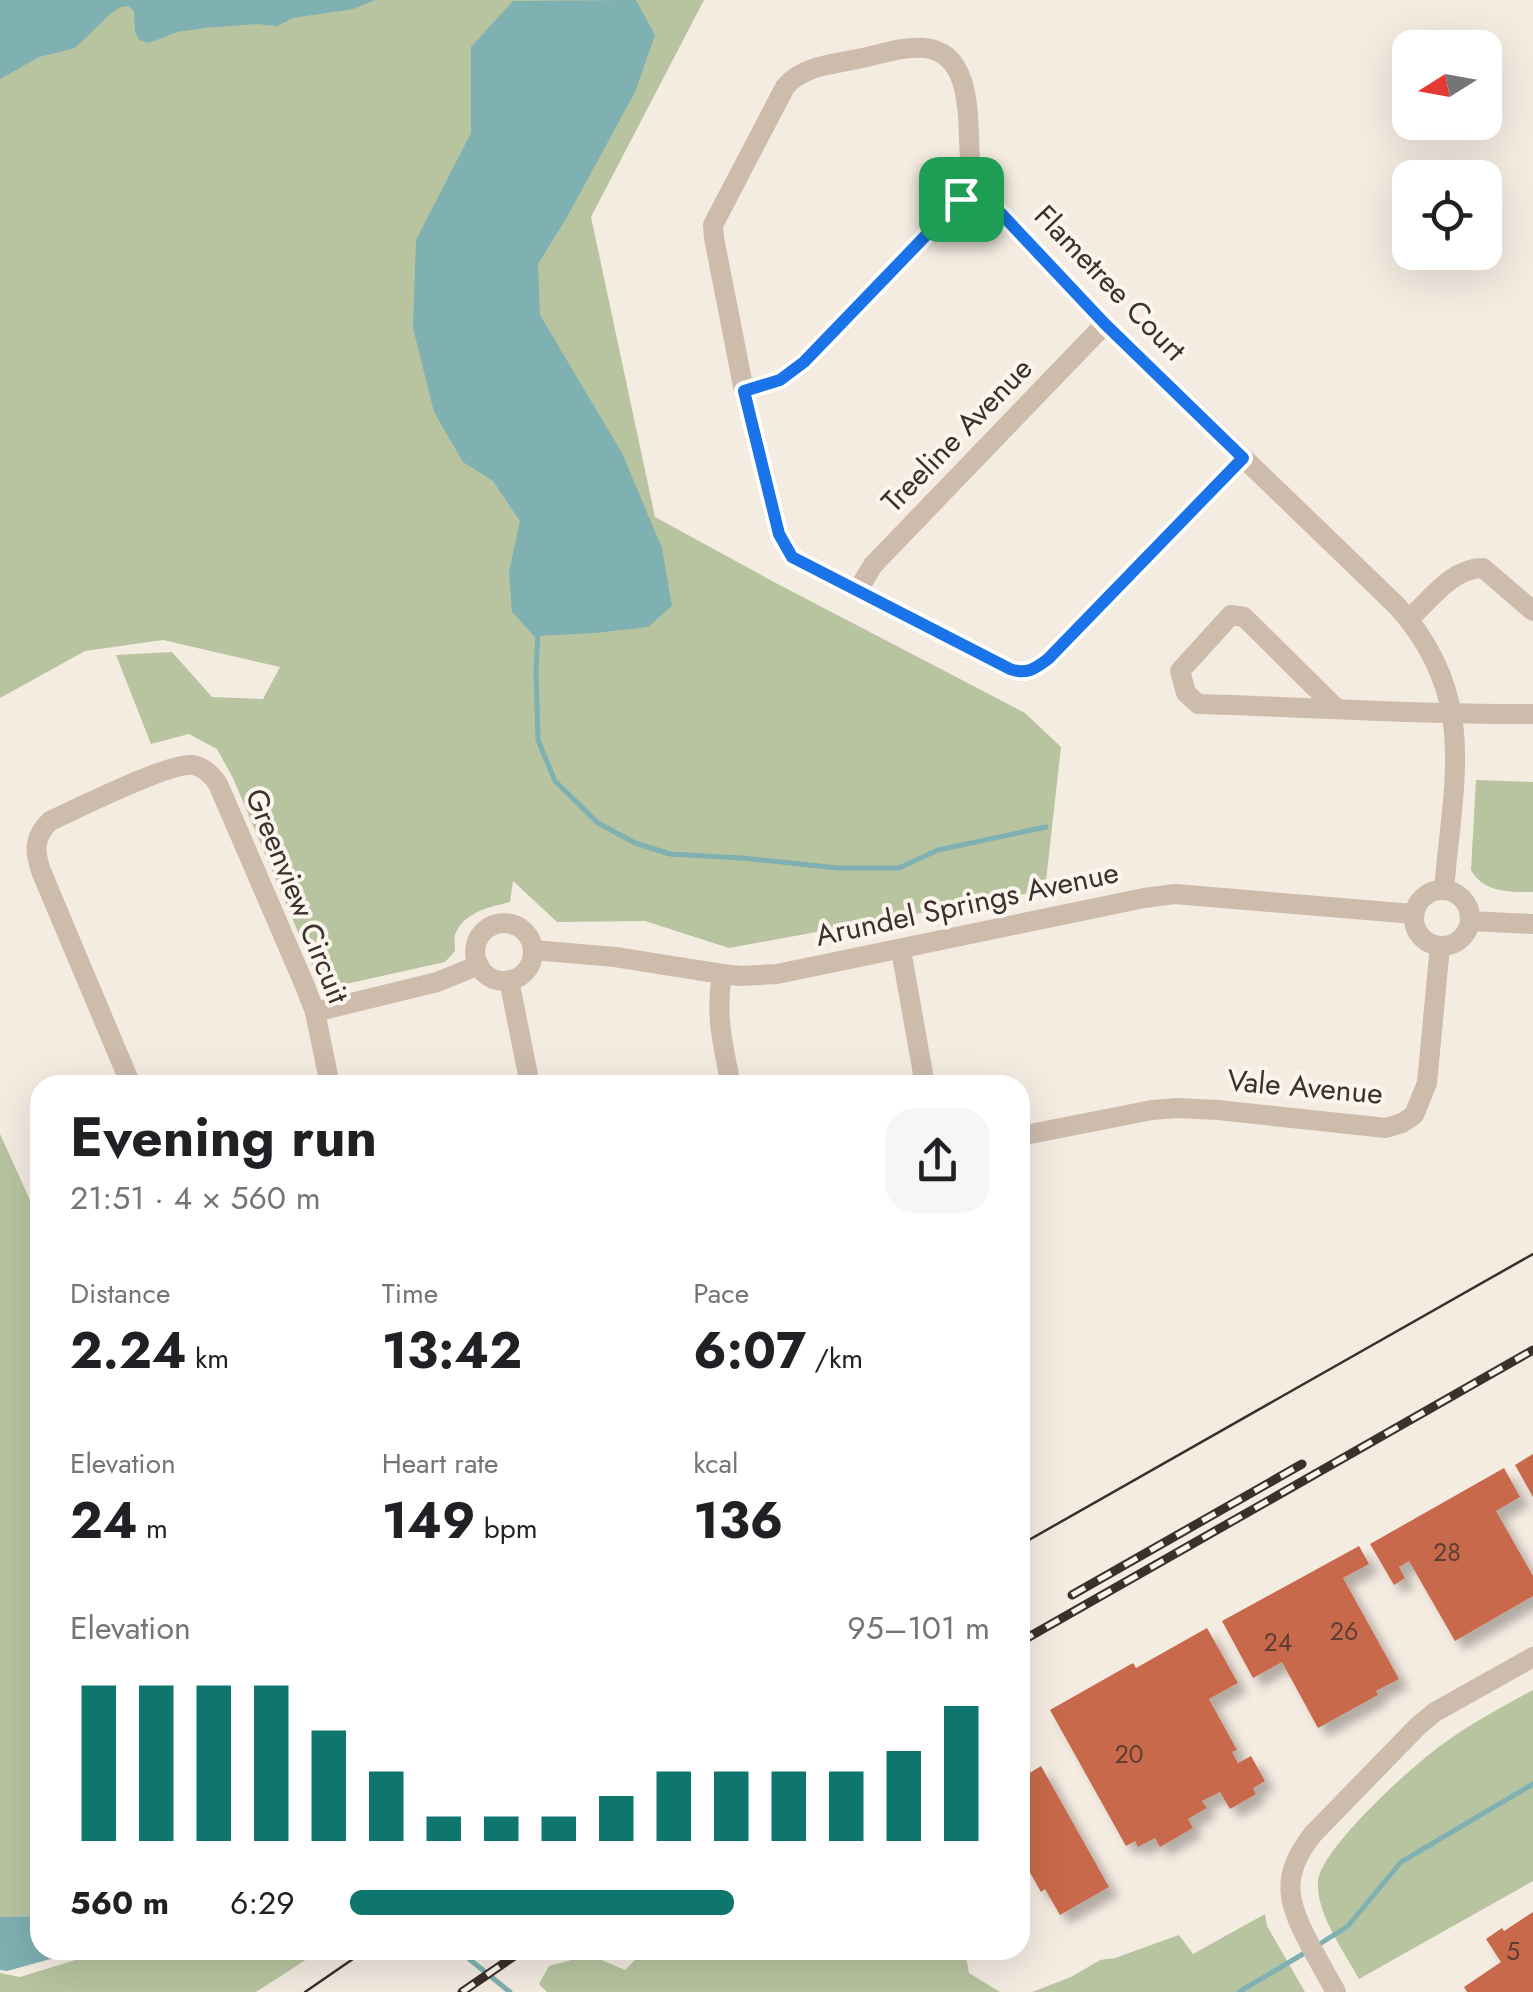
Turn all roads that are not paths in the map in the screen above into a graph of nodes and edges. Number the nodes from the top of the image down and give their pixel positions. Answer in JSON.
{"nodes":[{"id":1,"x":977,"y":188,"type":"junction"},
{"id":2,"x":1105,"y":324,"type":"junction"},
{"id":3,"x":744,"y":391,"type":"junction"},
{"id":4,"x":1243,"y":458,"type":"junction"},
{"id":5,"x":858,"y":590,"type":"junction"},
{"id":6,"x":1533,"y":611,"type":"edge"},
{"id":7,"x":1410,"y":619,"type":"junction"},
{"id":8,"x":1336,"y":708,"type":"junction"},
{"id":9,"x":1533,"y":714,"type":"edge"},
{"id":10,"x":1452,"y":715,"type":"junction"},
{"id":11,"x":1444,"y":890,"type":"junction"},
{"id":12,"x":1414,"y":914,"type":"junction"},
{"id":13,"x":1470,"y":921,"type":"junction"},
{"id":14,"x":1533,"y":924,"type":"edge"},
{"id":15,"x":1440,"y":946,"type":"junction"},
{"id":16,"x":533,"y":950,"type":"junction"},
{"id":17,"x":901,"y":950,"type":"junction"},
{"id":18,"x":479,"y":966,"type":"junction"},
{"id":19,"x":722,"y":974,"type":"junction"},
{"id":20,"x":509,"y":980,"type":"junction"},
{"id":21,"x":315,"y":1012,"type":"junction"},
{"id":22,"x":128,"y":1075,"type":"edge"},
{"id":23,"x":328,"y":1075,"type":"edge"},
{"id":24,"x":528,"y":1075,"type":"edge"},
{"id":25,"x":729,"y":1075,"type":"edge"},
{"id":26,"x":922,"y":1075,"type":"edge"},
{"id":27,"x":1030,"y":1134,"type":"edge"},
{"id":28,"x":1533,"y":1657,"type":"edge"},
{"id":29,"x":1331,"y":1984,"type":"edge"}],
"edges":[{"from":1,"to":2,"type":"street","name":"Flametree Court"},
{"from":1,"to":3,"type":"street"},
{"from":1,"to":3,"type":"street"},
{"from":2,"to":4,"type":"street","name":"Flametree Court"},
{"from":2,"to":5,"type":"street","name":"Treeline Avenue"},
{"from":3,"to":5,"type":"street"},
{"from":4,"to":5,"type":"street"},
{"from":4,"to":7,"type":"street","name":"Flametree Court"},
{"from":6,"to":7,"type":"street"},
{"from":7,"to":10,"type":"street","name":"Flametree Court"},
{"from":8,"to":8,"type":"street"},
{"from":8,"to":10,"type":"street"},
{"from":9,"to":10,"type":"street"},
{"from":10,"to":11,"type":"street","name":"Flametree Court"},
{"from":11,"to":12,"type":"street"},
{"from":11,"to":13,"type":"street"},
{"from":12,"to":15,"type":"street"},
{"from":12,"to":17,"type":"street","name":"Arundel Springs Avenue"},
{"from":13,"to":14,"type":"street"},
{"from":13,"to":15,"type":"street"},
{"from":15,"to":27,"type":"street","name":"Vale Avenue"},
{"from":16,"to":18,"type":"street"},
{"from":16,"to":19,"type":"street","name":"Arundel Springs Avenue"},
{"from":16,"to":20,"type":"street"},
{"from":17,"to":19,"type":"street","name":"Arundel Springs Avenue"},
{"from":17,"to":26,"type":"street"},
{"from":18,"to":20,"type":"street"},
{"from":18,"to":21,"type":"street"},
{"from":19,"to":25,"type":"street"},
{"from":20,"to":24,"type":"street"},
{"from":21,"to":22,"type":"street","name":"Greenview Circuit"},
{"from":21,"to":23,"type":"street","name":"Greenview Circuit"},
{"from":28,"to":29,"type":"street"}]}
